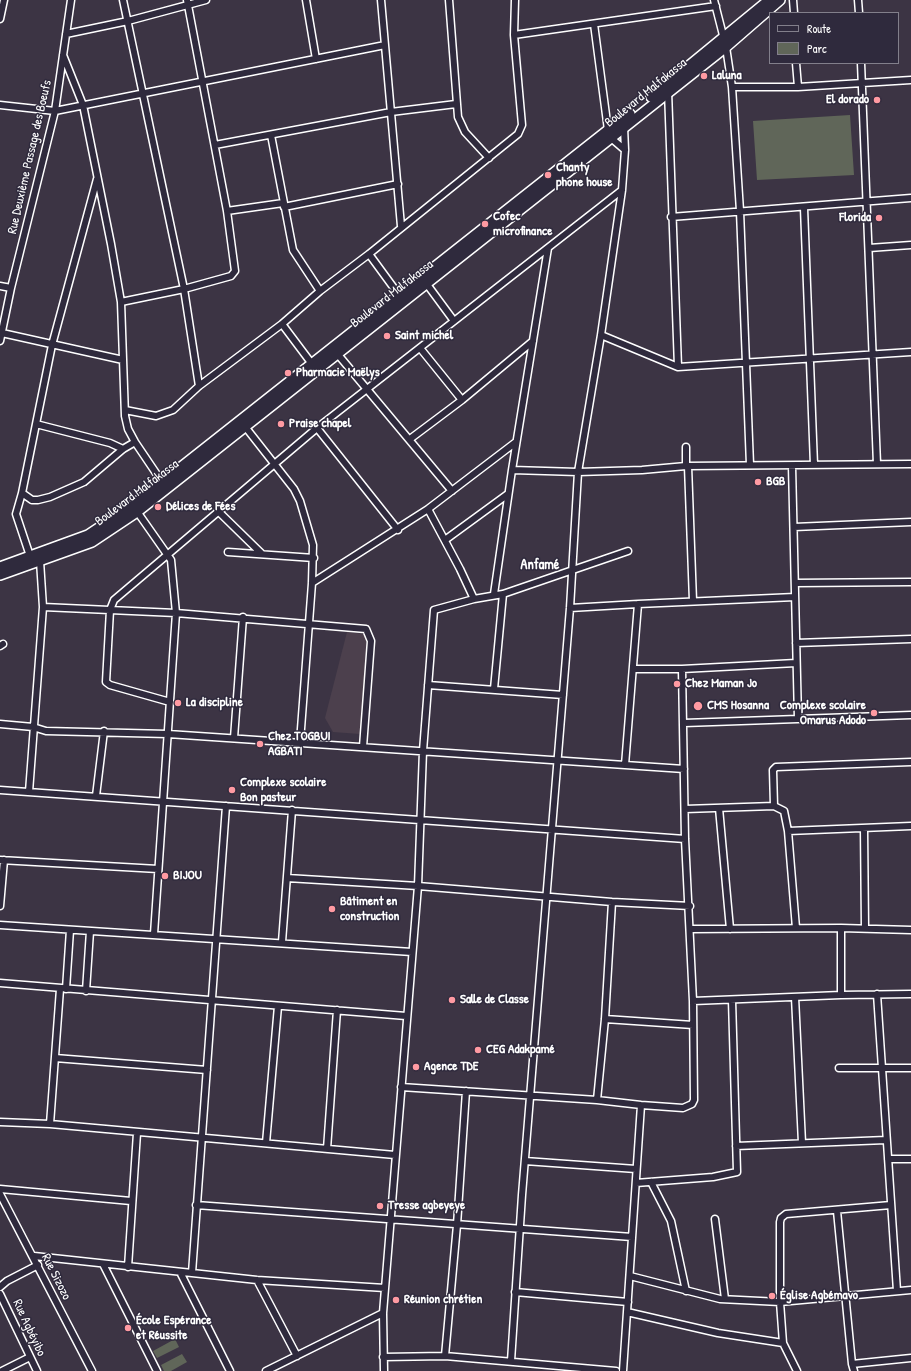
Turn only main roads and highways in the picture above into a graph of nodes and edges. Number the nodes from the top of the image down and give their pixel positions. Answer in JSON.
{"nodes":[{"id":1,"x":769,"y":0,"type":"edge"},
{"id":2,"x":780,"y":0,"type":"edge"},
{"id":3,"x":668,"y":87,"type":"junction"},
{"id":4,"x":610,"y":134,"type":"junction"},
{"id":5,"x":335,"y":351,"type":"junction"},
{"id":6,"x":243,"y":424,"type":"junction"},
{"id":7,"x":135,"y":508,"type":"junction"},
{"id":8,"x":0,"y":567,"type":"edge"},
{"id":9,"x":0,"y":575,"type":"edge"}],
"edges":[{"from":1,"to":3,"type":"main road","name":"Boulevard Malfakassa"},
{"from":2,"to":3,"type":"main road","name":"Boulevard Malfakassa"},
{"from":3,"to":4,"type":"main road","name":"Boulevard Malfakassa"},
{"from":4,"to":5,"type":"main road","name":"Boulevard Malfakassa"},
{"from":4,"to":5,"type":"main road","name":"Boulevard Malfakassa"},
{"from":5,"to":6,"type":"main road","name":"Boulevard Malfakassa"},
{"from":5,"to":6,"type":"main road","name":"Boulevard Malfakassa"},
{"from":6,"to":7,"type":"main road","name":"Boulevard Malfakassa"},
{"from":6,"to":7,"type":"main road","name":"Boulevard Malfakassa"},
{"from":7,"to":8,"type":"main road","name":"Boulevard Malfakassa"},
{"from":7,"to":9,"type":"main road","name":"Boulevard Malfakassa"}]}
